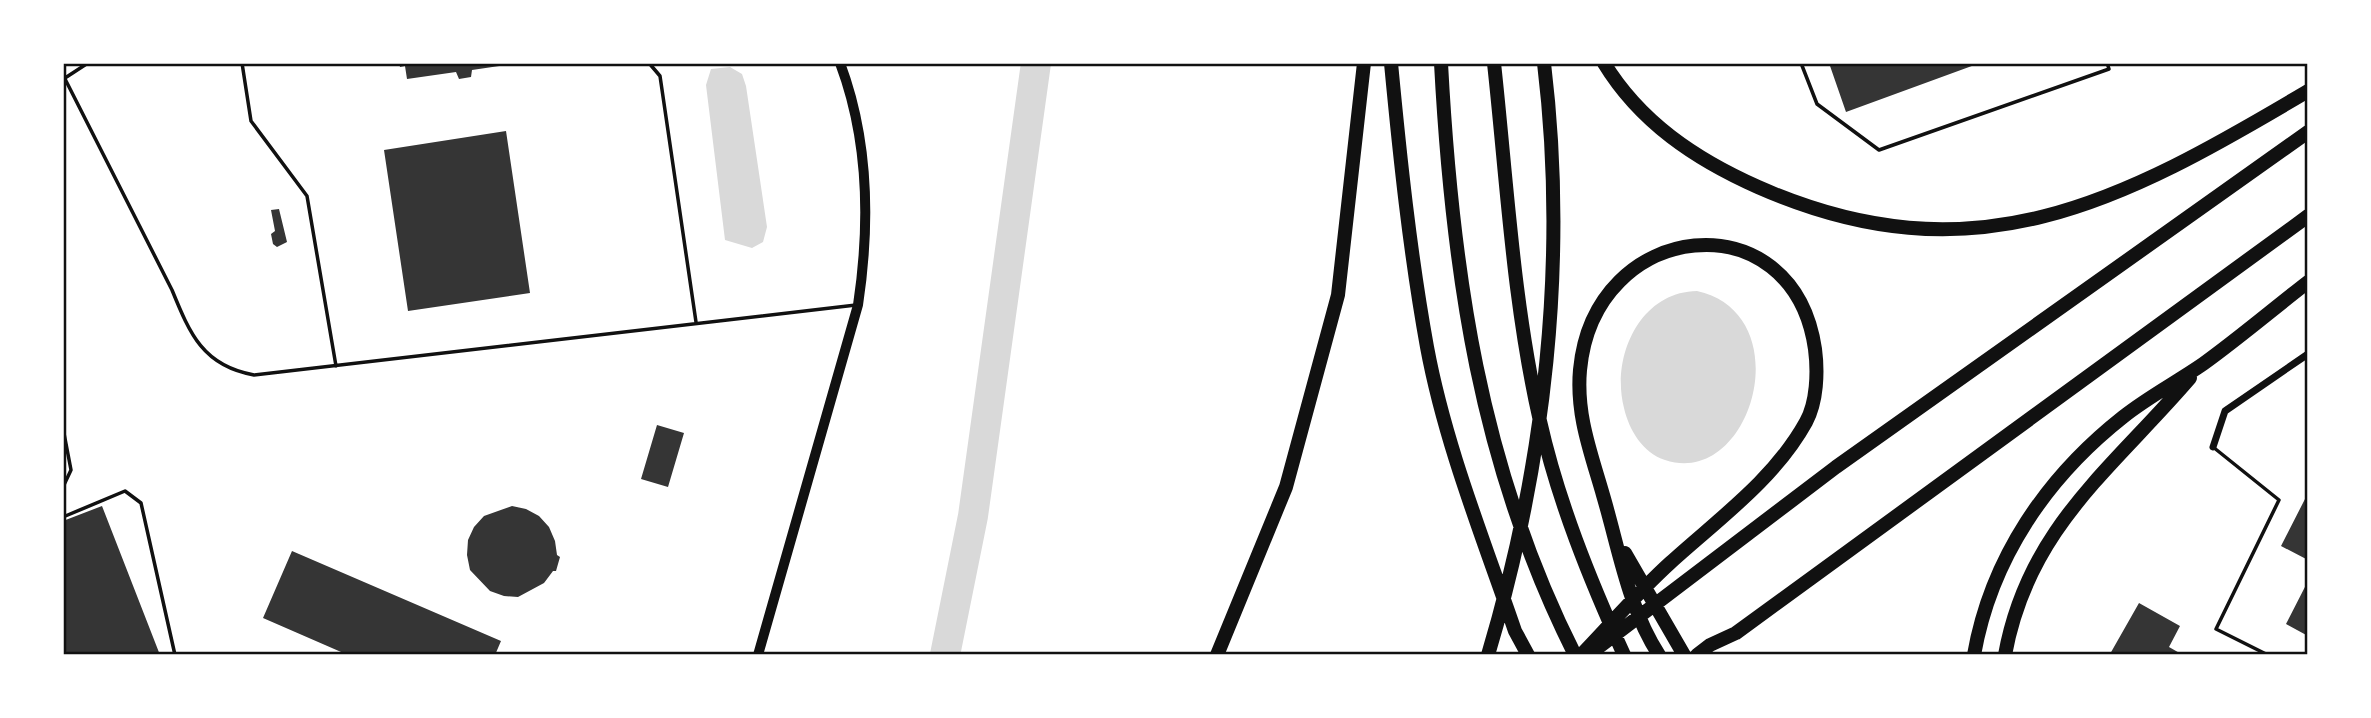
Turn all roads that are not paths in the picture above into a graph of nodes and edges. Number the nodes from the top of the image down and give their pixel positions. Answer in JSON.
{"nodes":[{"id":1,"x":88,"y":63,"type":"edge"},
{"id":2,"x":242,"y":63,"type":"edge"},
{"id":3,"x":649,"y":63,"type":"edge"},
{"id":4,"x":840,"y":63,"type":"edge"},
{"id":5,"x":1364,"y":63,"type":"edge"},
{"id":6,"x":1391,"y":63,"type":"edge"},
{"id":7,"x":1441,"y":63,"type":"edge"},
{"id":8,"x":1494,"y":63,"type":"edge"},
{"id":9,"x":1544,"y":63,"type":"edge"},
{"id":10,"x":1604,"y":63,"type":"edge"},
{"id":11,"x":1801,"y":63,"type":"edge"},
{"id":12,"x":2107,"y":63,"type":"edge"},
{"id":13,"x":64,"y":76,"type":"edge"},
{"id":14,"x":2308,"y":91,"type":"edge"},
{"id":15,"x":2308,"y":132,"type":"edge"},
{"id":16,"x":2308,"y":216,"type":"edge"},
{"id":17,"x":2308,"y":282,"type":"edge"},
{"id":18,"x":858,"y":305,"type":"junction"},
{"id":19,"x":696,"y":322,"type":"junction"},
{"id":20,"x":2308,"y":354,"type":"edge"},
{"id":21,"x":2203,"y":364,"type":"junction"},
{"id":22,"x":336,"y":366,"type":"junction"},
{"id":23,"x":63,"y":428,"type":"edge"},
{"id":24,"x":2213,"y":447,"type":"joint"},
{"id":25,"x":63,"y":487,"type":"edge"},
{"id":26,"x":63,"y":517,"type":"edge"},
{"id":27,"x":1615,"y":534,"type":"junction"},
{"id":28,"x":1713,"y":652,"type":"edge"},
{"id":29,"x":175,"y":655,"type":"edge"},
{"id":30,"x":758,"y":655,"type":"edge"},
{"id":31,"x":1217,"y":655,"type":"edge"},
{"id":32,"x":1488,"y":655,"type":"edge"},
{"id":33,"x":1528,"y":655,"type":"edge"},
{"id":34,"x":1578,"y":655,"type":"edge"},
{"id":35,"x":1588,"y":655,"type":"edge"},
{"id":36,"x":1624,"y":655,"type":"edge"},
{"id":37,"x":1659,"y":655,"type":"edge"},
{"id":38,"x":1684,"y":655,"type":"edge"},
{"id":39,"x":1697,"y":655,"type":"edge"},
{"id":40,"x":1974,"y":655,"type":"edge"},
{"id":41,"x":2005,"y":655,"type":"edge"},
{"id":42,"x":2268,"y":655,"type":"edge"}],
"edges":[{"from":1,"to":13,"type":"lane"},
{"from":2,"to":22,"type":"lane"},
{"from":3,"to":19,"type":"lane"},
{"from":4,"to":18,"type":"main road"},
{"from":5,"to":31,"type":"highway"},
{"from":6,"to":33,"type":"highway"},
{"from":7,"to":34,"type":"highway"},
{"from":8,"to":36,"type":"highway"},
{"from":9,"to":32,"type":"highway"},
{"from":10,"to":14,"type":"highway"},
{"from":11,"to":12,"type":"lane"},
{"from":13,"to":22,"type":"lane"},
{"from":15,"to":35,"type":"highway"},
{"from":16,"to":28,"type":"highway"},
{"from":17,"to":21,"type":"highway"},
{"from":18,"to":19,"type":"lane"},
{"from":18,"to":30,"type":"main road"},
{"from":19,"to":22,"type":"lane"},
{"from":20,"to":24,"type":"street"},
{"from":21,"to":40,"type":"highway"},
{"from":21,"to":41,"type":"highway"},
{"from":23,"to":25,"type":"lane"},
{"from":24,"to":42,"type":"lane"},
{"from":26,"to":29,"type":"lane"},
{"from":27,"to":34,"type":"highway"},
{"from":27,"to":37,"type":"highway"},
{"from":27,"to":38,"type":"highway"},
{"from":28,"to":39,"type":"highway"}]}
